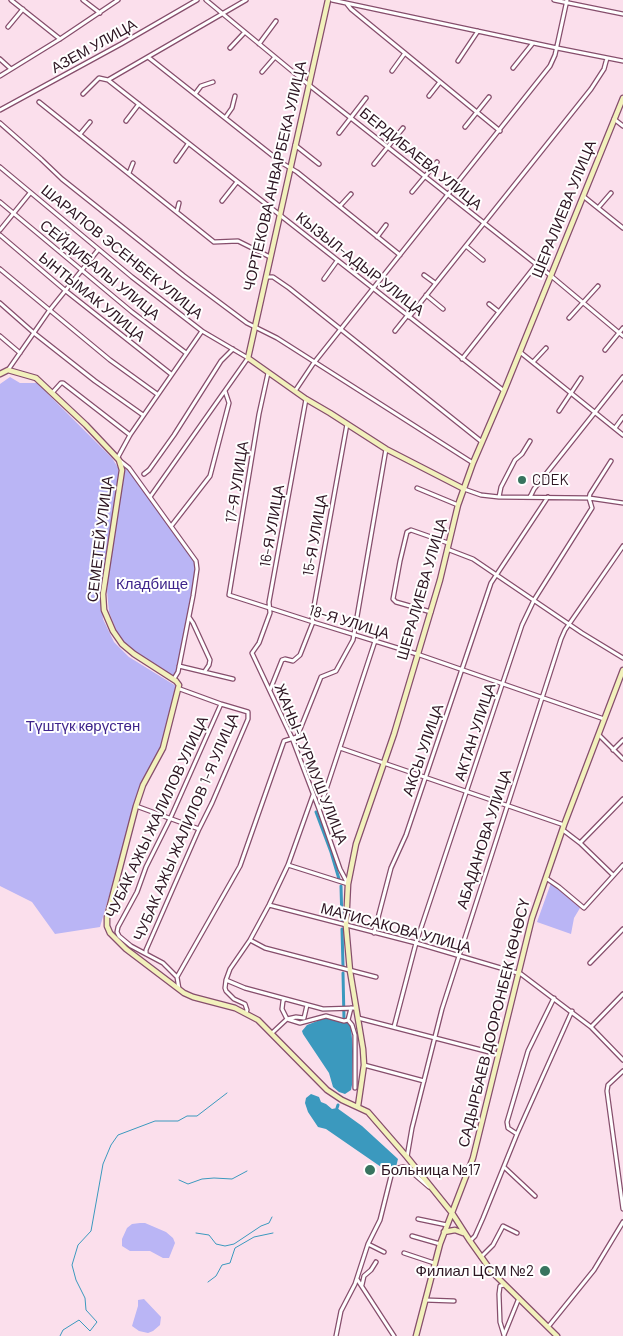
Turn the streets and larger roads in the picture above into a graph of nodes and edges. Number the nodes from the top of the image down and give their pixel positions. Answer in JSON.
{"nodes":[{"id":1,"x":11,"y":0,"type":"edge"},
{"id":2,"x":83,"y":0,"type":"edge"},
{"id":3,"x":118,"y":0,"type":"edge"},
{"id":4,"x":197,"y":0,"type":"edge"},
{"id":5,"x":206,"y":0,"type":"edge"},
{"id":6,"x":246,"y":0,"type":"edge"},
{"id":7,"x":328,"y":0,"type":"edge"},
{"id":8,"x":332,"y":0,"type":"edge"},
{"id":9,"x":554,"y":0,"type":"edge"},
{"id":10,"x":567,"y":1,"type":"edge"},
{"id":11,"x":346,"y":3,"type":"junction"},
{"id":12,"x":23,"y":9,"type":"junction"},
{"id":13,"x":100,"y":13,"type":"junction"},
{"id":14,"x":221,"y":14,"type":"junction"},
{"id":15,"x":623,"y":14,"type":"edge"},
{"id":16,"x":276,"y":21,"type":"dead end"},
{"id":17,"x":8,"y":27,"type":"dead end"},
{"id":18,"x":478,"y":31,"type":"junction"},
{"id":19,"x":244,"y":33,"type":"junction"},
{"id":20,"x":60,"y":39,"type":"junction"},
{"id":21,"x":533,"y":42,"type":"junction"},
{"id":22,"x":259,"y":44,"type":"junction"},
{"id":23,"x":230,"y":48,"type":"dead end"},
{"id":24,"x":557,"y":48,"type":"junction"},
{"id":25,"x":405,"y":53,"type":"junction"},
{"id":26,"x":148,"y":57,"type":"junction"},
{"id":27,"x":275,"y":57,"type":"junction"},
{"id":28,"x":607,"y":58,"type":"junction"},
{"id":29,"x":0,"y":59,"type":"edge"},
{"id":30,"x":458,"y":60,"type":"dead end"},
{"id":31,"x":623,"y":60,"type":"edge"},
{"id":32,"x":513,"y":68,"type":"dead end"},
{"id":33,"x":10,"y":69,"type":"junction"},
{"id":34,"x":392,"y":71,"type":"dead end"},
{"id":35,"x":262,"y":72,"type":"dead end"},
{"id":36,"x":0,"y":76,"type":"edge"},
{"id":37,"x":108,"y":80,"type":"junction"},
{"id":38,"x":213,"y":82,"type":"dead end"},
{"id":39,"x":440,"y":82,"type":"junction"},
{"id":40,"x":309,"y":85,"type":"junction"},
{"id":41,"x":83,"y":94,"type":"dead end"},
{"id":42,"x":195,"y":94,"type":"junction"},
{"id":43,"x":235,"y":96,"type":"dead end"},
{"id":44,"x":429,"y":96,"type":"dead end"},
{"id":45,"x":489,"y":97,"type":"dead end"},
{"id":46,"x":366,"y":98,"type":"dead end"},
{"id":47,"x":623,"y":98,"type":"edge"},
{"id":48,"x":39,"y":102,"type":"dead end"},
{"id":49,"x":139,"y":104,"type":"junction"},
{"id":50,"x":0,"y":110,"type":"edge"},
{"id":51,"x":477,"y":112,"type":"junction"},
{"id":52,"x":351,"y":117,"type":"junction"},
{"id":53,"x":225,"y":118,"type":"junction"},
{"id":54,"x":614,"y":119,"type":"junction"},
{"id":55,"x":126,"y":121,"type":"dead end"},
{"id":56,"x":90,"y":122,"type":"dead end"},
{"id":57,"x":0,"y":123,"type":"edge"},
{"id":58,"x":623,"y":126,"type":"edge"},
{"id":59,"x":465,"y":127,"type":"dead end"},
{"id":60,"x":403,"y":128,"type":"dead end"},
{"id":61,"x":500,"y":131,"type":"junction"},
{"id":62,"x":80,"y":134,"type":"junction"},
{"id":63,"x":339,"y":134,"type":"dead end"},
{"id":64,"x":188,"y":144,"type":"junction"},
{"id":65,"x":295,"y":145,"type":"junction"},
{"id":66,"x":388,"y":147,"type":"junction"},
{"id":67,"x":176,"y":161,"type":"dead end"},
{"id":68,"x":437,"y":162,"type":"dead end"},
{"id":69,"x":133,"y":163,"type":"dead end"},
{"id":70,"x":319,"y":164,"type":"dead end"},
{"id":71,"x":374,"y":164,"type":"dead end"},
{"id":72,"x":0,"y":167,"type":"edge"},
{"id":73,"x":290,"y":168,"type":"junction"},
{"id":74,"x":129,"y":173,"type":"junction"},
{"id":75,"x":426,"y":176,"type":"junction"},
{"id":76,"x":237,"y":182,"type":"junction"},
{"id":77,"x":412,"y":192,"type":"dead end"},
{"id":78,"x":30,"y":193,"type":"junction"},
{"id":79,"x":611,"y":193,"type":"dead end"},
{"id":80,"x":351,"y":194,"type":"dead end"},
{"id":81,"x":449,"y":195,"type":"junction"},
{"id":82,"x":583,"y":196,"type":"junction"},
{"id":83,"x":222,"y":201,"type":"dead end"},
{"id":84,"x":0,"y":202,"type":"edge"},
{"id":85,"x":179,"y":203,"type":"dead end"},
{"id":86,"x":340,"y":206,"type":"junction"},
{"id":87,"x":598,"y":208,"type":"junction"},
{"id":88,"x":177,"y":211,"type":"junction"},
{"id":89,"x":13,"y":213,"type":"junction"},
{"id":90,"x":279,"y":216,"type":"junction"},
{"id":91,"x":484,"y":223,"type":"junction"},
{"id":92,"x":386,"y":225,"type":"dead end"},
{"id":93,"x":623,"y":228,"type":"edge"},
{"id":94,"x":0,"y":230,"type":"edge"},
{"id":95,"x":0,"y":236,"type":"edge"},
{"id":96,"x":377,"y":237,"type":"junction"},
{"id":97,"x":466,"y":246,"type":"junction"},
{"id":98,"x":98,"y":250,"type":"junction"},
{"id":99,"x":400,"y":255,"type":"junction"},
{"id":100,"x":270,"y":257,"type":"junction"},
{"id":101,"x":483,"y":260,"type":"dead end"},
{"id":102,"x":337,"y":261,"type":"junction"},
{"id":103,"x":536,"y":265,"type":"junction"},
{"id":104,"x":0,"y":269,"type":"edge"},
{"id":105,"x":82,"y":270,"type":"junction"},
{"id":106,"x":424,"y":275,"type":"dead end"},
{"id":107,"x":550,"y":275,"type":"junction"},
{"id":108,"x":266,"y":277,"type":"junction"},
{"id":109,"x":324,"y":279,"type":"dead end"},
{"id":110,"x":435,"y":283,"type":"junction"},
{"id":111,"x":598,"y":286,"type":"dead end"},
{"id":112,"x":373,"y":289,"type":"junction"},
{"id":113,"x":66,"y":291,"type":"junction"},
{"id":114,"x":426,"y":295,"type":"junction"},
{"id":115,"x":0,"y":303,"type":"edge"},
{"id":116,"x":489,"y":304,"type":"dead end"},
{"id":117,"x":584,"y":304,"type":"junction"},
{"id":118,"x":443,"y":309,"type":"dead end"},
{"id":119,"x":50,"y":312,"type":"junction"},
{"id":120,"x":499,"y":312,"type":"junction"},
{"id":121,"x":408,"y":316,"type":"junction"},
{"id":122,"x":569,"y":318,"type":"dead end"},
{"id":123,"x":254,"y":326,"type":"junction"},
{"id":124,"x":623,"y":328,"type":"edge"},
{"id":125,"x":341,"y":329,"type":"junction"},
{"id":126,"x":202,"y":331,"type":"junction"},
{"id":127,"x":395,"y":331,"type":"dead end"},
{"id":128,"x":34,"y":333,"type":"junction"},
{"id":129,"x":619,"y":333,"type":"junction"},
{"id":130,"x":0,"y":336,"type":"edge"},
{"id":131,"x":623,"y":336,"type":"edge"},
{"id":132,"x":546,"y":348,"type":"dead end"},
{"id":133,"x":234,"y":349,"type":"junction"},
{"id":134,"x":605,"y":350,"type":"dead end"},
{"id":135,"x":20,"y":352,"type":"junction"},
{"id":136,"x":520,"y":352,"type":"junction"},
{"id":137,"x":186,"y":353,"type":"junction"},
{"id":138,"x":248,"y":358,"type":"junction"},
{"id":139,"x":462,"y":359,"type":"junction"},
{"id":140,"x":533,"y":362,"type":"junction"},
{"id":141,"x":314,"y":363,"type":"junction"},
{"id":142,"x":8,"y":370,"type":"junction"},
{"id":143,"x":0,"y":373,"type":"edge"},
{"id":144,"x":268,"y":373,"type":"junction"},
{"id":145,"x":171,"y":374,"type":"junction"},
{"id":146,"x":623,"y":377,"type":"edge"},
{"id":147,"x":581,"y":378,"type":"dead end"},
{"id":148,"x":225,"y":391,"type":"junction"},
{"id":149,"x":504,"y":391,"type":"junction"},
{"id":150,"x":295,"y":392,"type":"junction"},
{"id":151,"x":52,"y":393,"type":"junction"},
{"id":152,"x":571,"y":393,"type":"junction"},
{"id":153,"x":158,"y":394,"type":"junction"},
{"id":154,"x":306,"y":399,"type":"junction"},
{"id":155,"x":559,"y":411,"type":"dead end"},
{"id":156,"x":595,"y":412,"type":"junction"},
{"id":157,"x":143,"y":416,"type":"junction"},
{"id":158,"x":623,"y":417,"type":"edge"},
{"id":159,"x":347,"y":424,"type":"junction"},
{"id":160,"x":614,"y":428,"type":"junction"},
{"id":161,"x":623,"y":434,"type":"edge"},
{"id":162,"x":130,"y":435,"type":"junction"},
{"id":163,"x":530,"y":441,"type":"dead end"},
{"id":164,"x":482,"y":442,"type":"junction"},
{"id":165,"x":386,"y":449,"type":"junction"},
{"id":166,"x":118,"y":458,"type":"junction"},
{"id":167,"x":611,"y":461,"type":"dead end"},
{"id":168,"x":473,"y":463,"type":"junction"},
{"id":169,"x":144,"y":474,"type":"dead end"},
{"id":170,"x":417,"y":488,"type":"dead end"},
{"id":171,"x":464,"y":489,"type":"junction"},
{"id":172,"x":498,"y":496,"type":"junction"},
{"id":173,"x":150,"y":497,"type":"junction"},
{"id":174,"x":530,"y":497,"type":"junction"},
{"id":175,"x":548,"y":497,"type":"junction"},
{"id":176,"x":589,"y":498,"type":"junction"},
{"id":177,"x":623,"y":503,"type":"edge"},
{"id":178,"x":458,"y":505,"type":"junction"},
{"id":179,"x":172,"y":525,"type":"junction"},
{"id":180,"x":448,"y":546,"type":"junction"},
{"id":181,"x":623,"y":546,"type":"edge"},
{"id":182,"x":497,"y":575,"type":"junction"},
{"id":183,"x":230,"y":595,"type":"joint"},
{"id":184,"x":534,"y":600,"type":"junction"},
{"id":185,"x":270,"y":608,"type":"junction"},
{"id":186,"x":431,"y":612,"type":"junction"},
{"id":187,"x":189,"y":618,"type":"junction"},
{"id":188,"x":313,"y":622,"type":"junction"},
{"id":189,"x":570,"y":624,"type":"junction"},
{"id":190,"x":353,"y":635,"type":"junction"},
{"id":191,"x":375,"y":642,"type":"junction"},
{"id":192,"x":252,"y":654,"type":"joint"},
{"id":193,"x":417,"y":654,"type":"junction"},
{"id":194,"x":623,"y":658,"type":"edge"},
{"id":195,"x":179,"y":666,"type":"junction"},
{"id":196,"x":462,"y":670,"type":"junction"},
{"id":197,"x":623,"y":670,"type":"edge"},
{"id":198,"x":205,"y":671,"type":"junction"},
{"id":199,"x":175,"y":678,"type":"dead end"},
{"id":200,"x":232,"y":679,"type":"dead end"},
{"id":201,"x":502,"y":683,"type":"junction"},
{"id":202,"x":180,"y":689,"type":"junction"},
{"id":203,"x":270,"y":691,"type":"junction"},
{"id":204,"x":542,"y":696,"type":"junction"},
{"id":205,"x":221,"y":704,"type":"junction"},
{"id":206,"x":604,"y":719,"type":"junction"},
{"id":207,"x":599,"y":735,"type":"junction"},
{"id":208,"x":292,"y":738,"type":"junction"},
{"id":209,"x":623,"y":740,"type":"edge"},
{"id":210,"x":340,"y":748,"type":"junction"},
{"id":211,"x":614,"y":750,"type":"junction"},
{"id":212,"x":623,"y":758,"type":"edge"},
{"id":213,"x":384,"y":762,"type":"junction"},
{"id":214,"x":426,"y":776,"type":"junction"},
{"id":215,"x":468,"y":791,"type":"junction"},
{"id":216,"x":313,"y":794,"type":"junction"},
{"id":217,"x":623,"y":799,"type":"edge"},
{"id":218,"x":507,"y":805,"type":"junction"},
{"id":219,"x":136,"y":806,"type":"junction"},
{"id":220,"x":319,"y":809,"type":"junction"},
{"id":221,"x":170,"y":819,"type":"junction"},
{"id":222,"x":564,"y":828,"type":"junction"},
{"id":223,"x":199,"y":829,"type":"junction"},
{"id":224,"x":580,"y":843,"type":"junction"},
{"id":225,"x":288,"y":865,"type":"junction"},
{"id":226,"x":623,"y":865,"type":"edge"},
{"id":227,"x":613,"y":875,"type":"junction"},
{"id":228,"x":546,"y":878,"type":"junction"},
{"id":229,"x":348,"y":884,"type":"junction"},
{"id":230,"x":269,"y":905,"type":"junction"},
{"id":231,"x":346,"y":926,"type":"junction"},
{"id":232,"x":623,"y":929,"type":"edge"},
{"id":233,"x":374,"y":933,"type":"junction"},
{"id":234,"x":250,"y":940,"type":"junction"},
{"id":235,"x":416,"y":943,"type":"junction"},
{"id":236,"x":146,"y":954,"type":"junction"},
{"id":237,"x":458,"y":955,"type":"junction"},
{"id":238,"x":590,"y":963,"type":"dead end"},
{"id":239,"x":350,"y":970,"type":"junction"},
{"id":240,"x":518,"y":972,"type":"junction"},
{"id":241,"x":177,"y":977,"type":"junction"},
{"id":242,"x":376,"y":977,"type":"dead end"},
{"id":243,"x":226,"y":980,"type":"junction"},
{"id":244,"x":181,"y":991,"type":"junction"},
{"id":245,"x":623,"y":994,"type":"edge"},
{"id":246,"x":554,"y":998,"type":"junction"},
{"id":247,"x":286,"y":999,"type":"junction"},
{"id":248,"x":307,"y":1005,"type":"junction"},
{"id":249,"x":353,"y":1008,"type":"junction"},
{"id":250,"x":572,"y":1011,"type":"junction"},
{"id":251,"x":246,"y":1013,"type":"junction"},
{"id":252,"x":358,"y":1018,"type":"junction"},
{"id":253,"x":287,"y":1019,"type":"junction"},
{"id":254,"x":348,"y":1020,"type":"junction"},
{"id":255,"x":394,"y":1027,"type":"junction"},
{"id":256,"x":591,"y":1027,"type":"junction"},
{"id":257,"x":272,"y":1033,"type":"junction"},
{"id":258,"x":435,"y":1037,"type":"junction"},
{"id":259,"x":497,"y":1054,"type":"junction"},
{"id":260,"x":623,"y":1060,"type":"edge"},
{"id":261,"x":364,"y":1065,"type":"junction"},
{"id":262,"x":623,"y":1071,"type":"edge"},
{"id":263,"x":424,"y":1081,"type":"junction"},
{"id":264,"x":355,"y":1088,"type":"dead end"},
{"id":265,"x":358,"y":1106,"type":"junction"},
{"id":266,"x":517,"y":1134,"type":"junction"},
{"id":267,"x":408,"y":1157,"type":"junction"},
{"id":268,"x":504,"y":1167,"type":"junction"},
{"id":269,"x":431,"y":1188,"type":"junction"},
{"id":270,"x":535,"y":1196,"type":"dead end"},
{"id":271,"x":623,"y":1209,"type":"edge"},
{"id":272,"x":452,"y":1213,"type":"junction"},
{"id":273,"x":418,"y":1219,"type":"dead end"},
{"id":274,"x":623,"y":1222,"type":"edge"},
{"id":275,"x":447,"y":1225,"type":"junction"},
{"id":276,"x":444,"y":1232,"type":"junction"},
{"id":277,"x":517,"y":1233,"type":"dead end"},
{"id":278,"x":466,"y":1235,"type":"junction"},
{"id":279,"x":412,"y":1236,"type":"dead end"},
{"id":280,"x":470,"y":1241,"type":"junction"},
{"id":281,"x":368,"y":1244,"type":"junction"},
{"id":282,"x":440,"y":1244,"type":"junction"},
{"id":283,"x":384,"y":1252,"type":"dead end"},
{"id":284,"x":404,"y":1253,"type":"dead end"},
{"id":285,"x":481,"y":1257,"type":"junction"},
{"id":286,"x":376,"y":1262,"type":"dead end"},
{"id":287,"x":434,"y":1262,"type":"junction"},
{"id":288,"x":357,"y":1278,"type":"junction"},
{"id":289,"x":504,"y":1284,"type":"junction"},
{"id":290,"x":361,"y":1285,"type":"junction"},
{"id":291,"x":519,"y":1298,"type":"junction"},
{"id":292,"x":425,"y":1300,"type":"junction"},
{"id":293,"x":454,"y":1300,"type":"dead end"},
{"id":294,"x":548,"y":1327,"type":"junction"},
{"id":295,"x":504,"y":1335,"type":"edge"},
{"id":296,"x":336,"y":1336,"type":"edge"},
{"id":297,"x":394,"y":1336,"type":"edge"},
{"id":298,"x":416,"y":1336,"type":"edge"},
{"id":299,"x":557,"y":1336,"type":"edge"}],
"edges":[{"from":1,"to":12,"type":"street"},
{"from":2,"to":13,"type":"street"},
{"from":3,"to":13,"type":"street"},
{"from":4,"to":50,"type":"street","name":"АЗЕМ УЛИЦА"},
{"from":5,"to":14,"type":"street","name":"БЕРДИБАЕВА УЛИЦА"},
{"from":6,"to":14,"type":"street"},
{"from":7,"to":40,"type":"street","name":"ЧОРТЕКОВА АНВАРБЕКА УЛИЦА"},
{"from":8,"to":11,"type":"street"},
{"from":9,"to":10,"type":"street"},
{"from":10,"to":15,"type":"street"},
{"from":10,"to":24,"type":"street"},
{"from":11,"to":18,"type":"street"},
{"from":11,"to":25,"type":"street"},
{"from":12,"to":17,"type":"street"},
{"from":12,"to":20,"type":"street"},
{"from":13,"to":20,"type":"street"},
{"from":14,"to":19,"type":"street","name":"БЕРДИБАЕВА УЛИЦА"},
{"from":14,"to":26,"type":"street"},
{"from":16,"to":22,"type":"street"},
{"from":18,"to":21,"type":"street"},
{"from":18,"to":30,"type":"street"},
{"from":19,"to":22,"type":"street","name":"БЕРДИБАЕВА УЛИЦА"},
{"from":19,"to":23,"type":"street"},
{"from":20,"to":33,"type":"street"},
{"from":21,"to":24,"type":"street"},
{"from":21,"to":32,"type":"street"},
{"from":22,"to":27,"type":"street","name":"БЕРДИБАЕВА УЛИЦА"},
{"from":24,"to":28,"type":"street"},
{"from":24,"to":61,"type":"street"},
{"from":25,"to":34,"type":"street"},
{"from":25,"to":39,"type":"street"},
{"from":26,"to":37,"type":"street"},
{"from":26,"to":42,"type":"street"},
{"from":27,"to":35,"type":"street"},
{"from":27,"to":40,"type":"street","name":"БЕРДИБАЕВА УЛИЦА"},
{"from":28,"to":31,"type":"street"},
{"from":28,"to":91,"type":"street"},
{"from":29,"to":33,"type":"street"},
{"from":33,"to":36,"type":"street"},
{"from":37,"to":41,"type":"street"},
{"from":37,"to":49,"type":"street","name":"КЫЗЫЛ-АДЫР УЛИЦА"},
{"from":38,"to":42,"type":"street"},
{"from":39,"to":44,"type":"street"},
{"from":39,"to":51,"type":"street"},
{"from":40,"to":52,"type":"street","name":"БЕРДИБАЕВА УЛИЦА"},
{"from":40,"to":65,"type":"street","name":"ЧОРТЕКОВА АНВАРБЕКА УЛИЦА"},
{"from":42,"to":53,"type":"street"},
{"from":43,"to":53,"type":"street"},
{"from":45,"to":51,"type":"street"},
{"from":46,"to":52,"type":"street"},
{"from":47,"to":54,"type":"street","name":"ШЕРАЛИЕВА УЛИЦА"},
{"from":48,"to":62,"type":"street"},
{"from":49,"to":55,"type":"street"},
{"from":49,"to":64,"type":"street","name":"КЫЗЫЛ-АДЫР УЛИЦА"},
{"from":51,"to":59,"type":"street"},
{"from":51,"to":61,"type":"street"},
{"from":52,"to":63,"type":"street"},
{"from":52,"to":66,"type":"street","name":"БЕРДИБАЕВА УЛИЦА"},
{"from":53,"to":73,"type":"street"},
{"from":54,"to":58,"type":"street"},
{"from":54,"to":82,"type":"street","name":"ШЕРАЛИЕВА УЛИЦА"},
{"from":56,"to":62,"type":"street"},
{"from":57,"to":123,"type":"street"},
{"from":60,"to":66,"type":"street"},
{"from":61,"to":81,"type":"street"},
{"from":62,"to":74,"type":"street"},
{"from":64,"to":67,"type":"street"},
{"from":64,"to":76,"type":"street","name":"КЫЗЫЛ-АДЫР УЛИЦА"},
{"from":65,"to":70,"type":"street"},
{"from":65,"to":73,"type":"street","name":"ЧОРТЕКОВА АНВАРБЕКА УЛИЦА"},
{"from":66,"to":71,"type":"street"},
{"from":66,"to":75,"type":"street","name":"БЕРДИБАЕВА УЛИЦА"},
{"from":68,"to":75,"type":"street"},
{"from":69,"to":74,"type":"street"},
{"from":72,"to":78,"type":"street","name":"ШАРАПОВ ЭСЕНБЕК УЛИЦА"},
{"from":73,"to":86,"type":"street"},
{"from":73,"to":90,"type":"street","name":"ЧОРТЕКОВА АНВАРБЕКА УЛИЦА"},
{"from":74,"to":88,"type":"street"},
{"from":75,"to":77,"type":"street"},
{"from":75,"to":81,"type":"street","name":"БЕРДИБАЕВА УЛИЦА"},
{"from":76,"to":83,"type":"street"},
{"from":76,"to":90,"type":"street","name":"КЫЗЫЛ-АДЫР УЛИЦА"},
{"from":78,"to":89,"type":"street"},
{"from":78,"to":98,"type":"street","name":"ШАРАПОВ ЭСЕНБЕК УЛИЦА"},
{"from":79,"to":87,"type":"street"},
{"from":80,"to":86,"type":"street"},
{"from":81,"to":91,"type":"street","name":"БЕРДИБАЕВА УЛИЦА"},
{"from":81,"to":99,"type":"street"},
{"from":82,"to":87,"type":"street"},
{"from":82,"to":107,"type":"street","name":"ШЕРАЛИЕВА УЛИЦА"},
{"from":84,"to":89,"type":"street","name":"СЕЙДИБАЛЫ УЛИЦА"},
{"from":85,"to":88,"type":"street"},
{"from":86,"to":96,"type":"street"},
{"from":87,"to":93,"type":"street"},
{"from":88,"to":100,"type":"street"},
{"from":89,"to":94,"type":"street"},
{"from":89,"to":105,"type":"street","name":"СЕЙДИБАЛЫ УЛИЦА"},
{"from":90,"to":100,"type":"street","name":"ЧОРТЕКОВА АНВАРБЕКА УЛИЦА"},
{"from":90,"to":102,"type":"street","name":"КЫЗЫЛ-АДЫР УЛИЦА"},
{"from":91,"to":97,"type":"street"},
{"from":91,"to":103,"type":"street","name":"БЕРДИБАЕВА УЛИЦА"},
{"from":92,"to":96,"type":"street"},
{"from":95,"to":113,"type":"street","name":"ЫНТЫМАК УЛИЦА"},
{"from":96,"to":99,"type":"street"},
{"from":97,"to":101,"type":"street"},
{"from":97,"to":110,"type":"street"},
{"from":98,"to":105,"type":"street"},
{"from":98,"to":126,"type":"street","name":"ШАРАПОВ ЭСЕНБЕК УЛИЦА"},
{"from":99,"to":112,"type":"street"},
{"from":100,"to":108,"type":"street","name":"ЧОРТЕКОВА АНВАРБЕКА УЛИЦА"},
{"from":102,"to":109,"type":"street"},
{"from":102,"to":112,"type":"street","name":"КЫЗЫЛ-АДЫР УЛИЦА"},
{"from":103,"to":107,"type":"street","name":"БЕРДИБАЕВА УЛИЦА"},
{"from":103,"to":120,"type":"street"},
{"from":104,"to":119,"type":"street"},
{"from":105,"to":113,"type":"street"},
{"from":105,"to":137,"type":"street","name":"СЕЙДИБАЛЫ УЛИЦА"},
{"from":106,"to":110,"type":"street"},
{"from":107,"to":117,"type":"street","name":"БЕРДИБАЕВА УЛИЦА"},
{"from":107,"to":136,"type":"street","name":"ШЕРАЛИЕВА УЛИЦА"},
{"from":108,"to":123,"type":"street","name":"ЧОРТЕКОВА АНВАРБЕКА УЛИЦА"},
{"from":108,"to":125,"type":"street"},
{"from":110,"to":114,"type":"street"},
{"from":111,"to":117,"type":"street"},
{"from":112,"to":121,"type":"street","name":"КЫЗЫЛ-АДЫР УЛИЦА"},
{"from":112,"to":125,"type":"street"},
{"from":113,"to":119,"type":"street"},
{"from":113,"to":145,"type":"street","name":"ЫНТЫМАК УЛИЦА"},
{"from":114,"to":118,"type":"street"},
{"from":114,"to":121,"type":"street"},
{"from":115,"to":128,"type":"street"},
{"from":116,"to":120,"type":"street"},
{"from":117,"to":122,"type":"street"},
{"from":117,"to":129,"type":"street","name":"БЕРДИБАЕВА УЛИЦА"},
{"from":119,"to":128,"type":"street"},
{"from":119,"to":153,"type":"street"},
{"from":120,"to":139,"type":"street"},
{"from":121,"to":127,"type":"street"},
{"from":121,"to":139,"type":"street","name":"КЫЗЫЛ-АДЫР УЛИЦА"},
{"from":123,"to":138,"type":"street","name":"ЧОРТЕКОВА АНВАРБЕКА УЛИЦА"},
{"from":123,"to":141,"type":"street"},
{"from":124,"to":129,"type":"street"},
{"from":125,"to":141,"type":"street"},
{"from":125,"to":164,"type":"street"},
{"from":126,"to":133,"type":"street","name":"ШАРАПОВ ЭСЕНБЕК УЛИЦА"},
{"from":126,"to":137,"type":"street"},
{"from":128,"to":135,"type":"street"},
{"from":128,"to":157,"type":"street"},
{"from":129,"to":131,"type":"street","name":"БЕРДИБАЕВА УЛИЦА"},
{"from":129,"to":134,"type":"street"},
{"from":130,"to":135,"type":"street"},
{"from":132,"to":140,"type":"street"},
{"from":133,"to":138,"type":"street","name":"ШАРАПОВ ЭСЕНБЕК УЛИЦА"},
{"from":133,"to":169,"type":"street"},
{"from":135,"to":142,"type":"street"},
{"from":136,"to":140,"type":"street"},
{"from":136,"to":149,"type":"street","name":"ШЕРАЛИЕВА УЛИЦА"},
{"from":137,"to":145,"type":"street"},
{"from":138,"to":144,"type":"street"},
{"from":138,"to":148,"type":"street"},
{"from":139,"to":149,"type":"street","name":"КЫЗЫЛ-АДЫР УЛИЦА"},
{"from":140,"to":152,"type":"street"},
{"from":141,"to":150,"type":"street"},
{"from":141,"to":168,"type":"street"},
{"from":142,"to":143,"type":"street"},
{"from":142,"to":151,"type":"street","name":"СЕМЕТЕЙ УЛИЦА"},
{"from":144,"to":150,"type":"street"},
{"from":144,"to":183,"type":"street","name":"17-Я УЛИЦА"},
{"from":145,"to":153,"type":"street"},
{"from":146,"to":156,"type":"street"},
{"from":147,"to":152,"type":"street"},
{"from":148,"to":173,"type":"street"},
{"from":148,"to":179,"type":"street"},
{"from":149,"to":164,"type":"street","name":"ШЕРАЛИЕВА УЛИЦА"},
{"from":150,"to":154,"type":"street"},
{"from":151,"to":162,"type":"street"},
{"from":151,"to":166,"type":"street","name":"СЕМЕТЕЙ УЛИЦА"},
{"from":152,"to":155,"type":"street"},
{"from":152,"to":156,"type":"street"},
{"from":153,"to":157,"type":"street"},
{"from":154,"to":159,"type":"street"},
{"from":154,"to":185,"type":"street","name":"16-Я УЛИЦА"},
{"from":156,"to":160,"type":"street"},
{"from":156,"to":174,"type":"street"},
{"from":157,"to":162,"type":"street"},
{"from":158,"to":160,"type":"street"},
{"from":159,"to":165,"type":"street"},
{"from":159,"to":188,"type":"street","name":"15-Я УЛИЦА"},
{"from":160,"to":161,"type":"street"},
{"from":162,"to":166,"type":"street"},
{"from":163,"to":172,"type":"street"},
{"from":164,"to":168,"type":"street","name":"ШЕРАЛИЕВА УЛИЦА"},
{"from":165,"to":171,"type":"street"},
{"from":165,"to":190,"type":"street"},
{"from":166,"to":173,"type":"street"},
{"from":166,"to":202,"type":"street","name":"СЕМЕТЕЙ УЛИЦА"},
{"from":167,"to":176,"type":"street","name":"АКТАН УЛИЦА"},
{"from":168,"to":171,"type":"street","name":"ШЕРАЛИЕВА УЛИЦА"},
{"from":170,"to":178,"type":"street"},
{"from":171,"to":172,"type":"street"},
{"from":171,"to":178,"type":"street","name":"ШЕРАЛИЕВА УЛИЦА"},
{"from":172,"to":174,"type":"street"},
{"from":173,"to":179,"type":"street"},
{"from":174,"to":175,"type":"street"},
{"from":175,"to":176,"type":"street"},
{"from":175,"to":182,"type":"street","name":"АКСЫ УЛИЦА"},
{"from":176,"to":177,"type":"street"},
{"from":176,"to":184,"type":"street","name":"АКТАН УЛИЦА"},
{"from":178,"to":180,"type":"street","name":"ШЕРАЛИЕВА УЛИЦА"},
{"from":179,"to":187,"type":"street"},
{"from":180,"to":182,"type":"street"},
{"from":180,"to":186,"type":"street","name":"ШЕРАЛИЕВА УЛИЦА"},
{"from":180,"to":186,"type":"street"},
{"from":181,"to":189,"type":"street","name":"АБАДАНОВА УЛИЦА"},
{"from":182,"to":184,"type":"street"},
{"from":182,"to":196,"type":"street","name":"АКСЫ УЛИЦА"},
{"from":183,"to":185,"type":"street","name":"18-Я УЛИЦА"},
{"from":184,"to":189,"type":"street"},
{"from":184,"to":201,"type":"street","name":"АКТАН УЛИЦА"},
{"from":185,"to":188,"type":"street","name":"18-Я УЛИЦА"},
{"from":185,"to":192,"type":"street","name":"16-Я УЛИЦА"},
{"from":186,"to":193,"type":"street","name":"ШЕРАЛИЕВА УЛИЦА"},
{"from":187,"to":195,"type":"street"},
{"from":187,"to":198,"type":"street"},
{"from":188,"to":190,"type":"street","name":"18-Я УЛИЦА"},
{"from":188,"to":203,"type":"street","name":"15-Я УЛИЦА"},
{"from":189,"to":194,"type":"street"},
{"from":189,"to":204,"type":"street","name":"АБАДАНОВА УЛИЦА"},
{"from":190,"to":191,"type":"street","name":"18-Я УЛИЦА"},
{"from":190,"to":208,"type":"street"},
{"from":191,"to":193,"type":"street","name":"18-Я УЛИЦА"},
{"from":191,"to":210,"type":"street"},
{"from":192,"to":203,"type":"street","name":"ЖАНЫ-ТУРМУШ УЛИЦА"},
{"from":193,"to":196,"type":"street","name":"18-Я УЛИЦА"},
{"from":193,"to":213,"type":"street","name":"ШЕРАЛИЕВА УЛИЦА"},
{"from":195,"to":198,"type":"street"},
{"from":195,"to":199,"type":"street"},
{"from":196,"to":201,"type":"street","name":"18-Я УЛИЦА"},
{"from":196,"to":214,"type":"street","name":"АКСЫ УЛИЦА"},
{"from":197,"to":206,"type":"street","name":"САДЫРБАЕВ ДООРОНБЕК КӨЧӨСҮ"},
{"from":198,"to":200,"type":"street"},
{"from":201,"to":204,"type":"street","name":"18-Я УЛИЦА"},
{"from":201,"to":215,"type":"street","name":"АКТАН УЛИЦА"},
{"from":202,"to":205,"type":"street","name":"ЧУБАК АЖЫ ЖАЛИЛОВ 1-Я УЛИЦА"},
{"from":202,"to":219,"type":"street"},
{"from":203,"to":208,"type":"street","name":"ЖАНЫ-ТУРМУШ УЛИЦА"},
{"from":204,"to":206,"type":"street","name":"18-Я УЛИЦА"},
{"from":204,"to":218,"type":"street","name":"АБАДАНОВА УЛИЦА"},
{"from":205,"to":221,"type":"street","name":"ЧУБАК АЖЫ ЖАЛИЛОВ УЛИЦА"},
{"from":205,"to":223,"type":"street","name":"ЧУБАК АЖЫ ЖАЛИЛОВ 1-Я УЛИЦА"},
{"from":206,"to":207,"type":"street","name":"САДЫРБАЕВ ДООРОНБЕК КӨЧӨСҮ"},
{"from":207,"to":211,"type":"street"},
{"from":207,"to":222,"type":"street","name":"САДЫРБАЕВ ДООРОНБЕК КӨЧӨСҮ"},
{"from":208,"to":216,"type":"street","name":"ЖАНЫ-ТУРМУШ УЛИЦА"},
{"from":208,"to":241,"type":"street"},
{"from":209,"to":211,"type":"street"},
{"from":210,"to":213,"type":"street"},
{"from":210,"to":220,"type":"street"},
{"from":211,"to":212,"type":"street"},
{"from":213,"to":214,"type":"street"},
{"from":213,"to":229,"type":"street","name":"ШЕРАЛИЕВА УЛИЦА"},
{"from":214,"to":215,"type":"street"},
{"from":214,"to":233,"type":"street","name":"АКСЫ УЛИЦА"},
{"from":215,"to":218,"type":"street"},
{"from":215,"to":235,"type":"street","name":"АКТАН УЛИЦА"},
{"from":216,"to":220,"type":"street","name":"ЖАНЫ-ТУРМУШ УЛИЦА"},
{"from":216,"to":225,"type":"street"},
{"from":217,"to":224,"type":"street"},
{"from":218,"to":222,"type":"street"},
{"from":218,"to":237,"type":"street","name":"АБАДАНОВА УЛИЦА"},
{"from":219,"to":221,"type":"street"},
{"from":219,"to":244,"type":"street"},
{"from":220,"to":229,"type":"street","name":"ЖАНЫ-ТУРМУШ УЛИЦА"},
{"from":221,"to":223,"type":"street"},
{"from":221,"to":236,"type":"street","name":"ЧУБАК АЖЫ ЖАЛИЛОВ УЛИЦА"},
{"from":222,"to":224,"type":"street"},
{"from":222,"to":228,"type":"street","name":"САДЫРБАЕВ ДООРОНБЕК КӨЧӨСҮ"},
{"from":223,"to":236,"type":"street","name":"ЧУБАК АЖЫ ЖАЛИЛОВ 1-Я УЛИЦА"},
{"from":224,"to":227,"type":"street"},
{"from":225,"to":229,"type":"street"},
{"from":225,"to":230,"type":"street"},
{"from":226,"to":227,"type":"street"},
{"from":227,"to":228,"type":"street"},
{"from":228,"to":240,"type":"street","name":"САДЫРБАЕВ ДООРОНБЕК КӨЧӨСҮ"},
{"from":229,"to":231,"type":"street","name":"ШЕРАЛИЕВА УЛИЦА"},
{"from":230,"to":231,"type":"street","name":"МАТИСАКОВА УЛИЦА"},
{"from":230,"to":234,"type":"street"},
{"from":231,"to":233,"type":"street","name":"МАТИСАКОВА УЛИЦА"},
{"from":231,"to":239,"type":"street","name":"ШЕРАЛИЕВА УЛИЦА"},
{"from":232,"to":238,"type":"street"},
{"from":233,"to":235,"type":"street","name":"МАТИСАКОВА УЛИЦА"},
{"from":234,"to":239,"type":"street"},
{"from":234,"to":243,"type":"street"},
{"from":235,"to":237,"type":"street","name":"МАТИСАКОВА УЛИЦА"},
{"from":235,"to":255,"type":"street","name":"АКТАН УЛИЦА"},
{"from":236,"to":241,"type":"street","name":"ЧУБАК АЖЫ ЖАЛИЛОВ 1-Я УЛИЦА"},
{"from":237,"to":240,"type":"street","name":"МАТИСАКОВА УЛИЦА"},
{"from":237,"to":258,"type":"street","name":"АБАДАНОВА УЛИЦА"},
{"from":239,"to":242,"type":"street"},
{"from":239,"to":249,"type":"street","name":"ШЕРАЛИЕВА УЛИЦА"},
{"from":240,"to":246,"type":"street"},
{"from":240,"to":259,"type":"street","name":"САДЫРБАЕВ ДООРОНБЕК КӨЧӨСҮ"},
{"from":241,"to":244,"type":"street"},
{"from":243,"to":247,"type":"street"},
{"from":243,"to":251,"type":"street"},
{"from":244,"to":251,"type":"street"},
{"from":245,"to":256,"type":"street"},
{"from":246,"to":250,"type":"street"},
{"from":246,"to":266,"type":"street"},
{"from":247,"to":248,"type":"street"},
{"from":247,"to":253,"type":"street"},
{"from":248,"to":249,"type":"street"},
{"from":248,"to":253,"type":"street"},
{"from":249,"to":252,"type":"street","name":"ШЕРАЛИЕВА УЛИЦА"},
{"from":249,"to":254,"type":"street"},
{"from":250,"to":256,"type":"street"},
{"from":250,"to":266,"type":"street"},
{"from":251,"to":257,"type":"street"},
{"from":252,"to":255,"type":"street"},
{"from":252,"to":261,"type":"street","name":"ШЕРАЛИЕВА УЛИЦА"},
{"from":253,"to":254,"type":"street"},
{"from":253,"to":257,"type":"street"},
{"from":254,"to":264,"type":"street"},
{"from":255,"to":258,"type":"street"},
{"from":256,"to":260,"type":"street"},
{"from":257,"to":265,"type":"street"},
{"from":258,"to":259,"type":"street"},
{"from":258,"to":263,"type":"street","name":"АБАДАНОВА УЛИЦА"},
{"from":259,"to":272,"type":"street","name":"САДЫРБАЕВ ДООРОНБЕК КӨЧӨСҮ"},
{"from":261,"to":263,"type":"street"},
{"from":261,"to":265,"type":"street","name":"ШЕРАЛИЕВА УЛИЦА"},
{"from":262,"to":271,"type":"street"},
{"from":263,"to":267,"type":"street","name":"АБАДАНОВА УЛИЦА"},
{"from":265,"to":267,"type":"street"},
{"from":266,"to":268,"type":"street"},
{"from":267,"to":269,"type":"street"},
{"from":268,"to":270,"type":"street"},
{"from":268,"to":280,"type":"street"},
{"from":269,"to":272,"type":"street"},
{"from":269,"to":281,"type":"street"},
{"from":272,"to":275,"type":"street","name":"САДЫРБАЕВ ДООРОНБЕК КӨЧӨСҮ"},
{"from":272,"to":278,"type":"street"},
{"from":273,"to":275,"type":"street"},
{"from":274,"to":294,"type":"street"},
{"from":275,"to":276,"type":"street","name":"САДЫРБАЕВ ДООРОНБЕК КӨЧӨСҮ"},
{"from":276,"to":278,"type":"street"},
{"from":276,"to":282,"type":"street","name":"САДЫРБАЕВ ДООРОНБЕК КӨЧӨСҮ"},
{"from":277,"to":285,"type":"street"},
{"from":278,"to":280,"type":"street"},
{"from":279,"to":282,"type":"street"},
{"from":280,"to":285,"type":"street"},
{"from":281,"to":283,"type":"street"},
{"from":281,"to":288,"type":"street"},
{"from":282,"to":287,"type":"street","name":"САДЫРБАЕВ ДООРОНБЕК КӨЧӨСҮ"},
{"from":284,"to":287,"type":"street"},
{"from":285,"to":289,"type":"street"},
{"from":286,"to":290,"type":"street"},
{"from":287,"to":292,"type":"street","name":"САДЫРБАЕВ ДООРОНБЕК КӨЧӨСҮ"},
{"from":288,"to":290,"type":"street"},
{"from":288,"to":296,"type":"street"},
{"from":289,"to":291,"type":"street"},
{"from":289,"to":295,"type":"street"},
{"from":290,"to":297,"type":"street"},
{"from":291,"to":294,"type":"street"},
{"from":291,"to":295,"type":"street"},
{"from":292,"to":293,"type":"street"},
{"from":292,"to":298,"type":"street","name":"САДЫРБАЕВ ДООРОНБЕК КӨЧӨСҮ"},
{"from":294,"to":299,"type":"street"}]}
